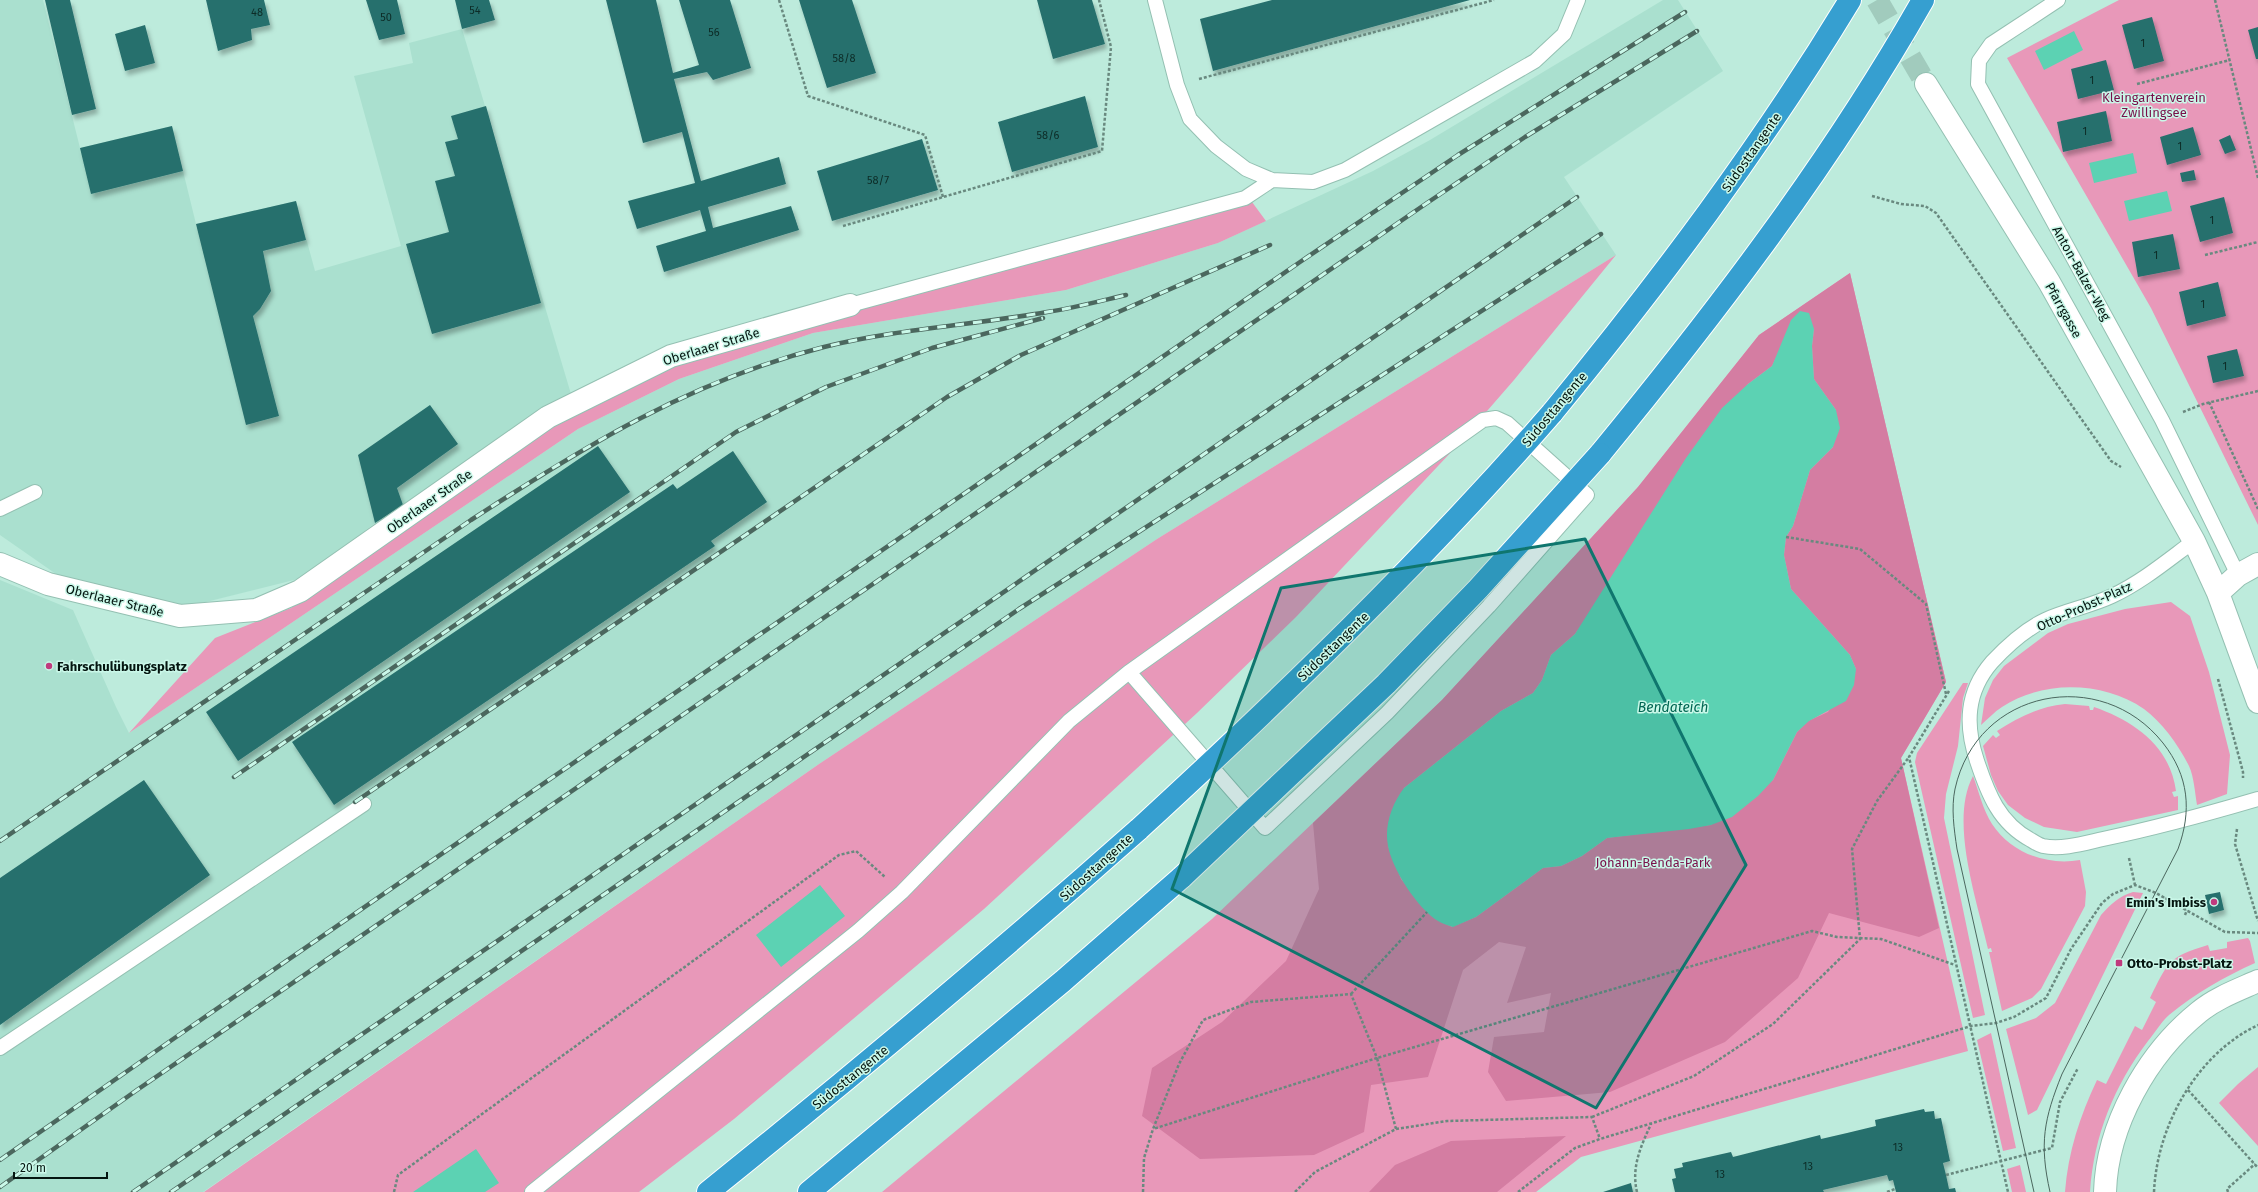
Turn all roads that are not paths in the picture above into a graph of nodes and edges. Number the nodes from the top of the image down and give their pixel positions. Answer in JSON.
{"nodes":[{"id":1,"x":1155,"y":0,"type":"edge"},
{"id":2,"x":1578,"y":0,"type":"edge"},
{"id":3,"x":1850,"y":0,"type":"edge"},
{"id":4,"x":1923,"y":0,"type":"edge"},
{"id":5,"x":2058,"y":0,"type":"edge"},
{"id":6,"x":1926,"y":84,"type":"tunnel mouth"},
{"id":7,"x":1272,"y":180,"type":"junction"},
{"id":8,"x":850,"y":305,"type":"joint"},
{"id":9,"x":35,"y":492,"type":"dead end"},
{"id":10,"x":0,"y":509,"type":"edge"},
{"id":11,"x":2194,"y":541,"type":"junction"},
{"id":12,"x":0,"y":564,"type":"edge"},
{"id":13,"x":2258,"y":564,"type":"edge"},
{"id":14,"x":2238,"y":575,"type":"junction"},
{"id":15,"x":2218,"y":593,"type":"junction"},
{"id":16,"x":1129,"y":672,"type":"junction"},
{"id":17,"x":2258,"y":702,"type":"edge"},
{"id":18,"x":2258,"y":799,"type":"edge"},
{"id":19,"x":364,"y":804,"type":"dead end"},
{"id":20,"x":2258,"y":981,"type":"edge"},
{"id":21,"x":0,"y":1048,"type":"edge"},
{"id":22,"x":532,"y":1192,"type":"edge"},
{"id":23,"x":708,"y":1192,"type":"edge"},
{"id":24,"x":809,"y":1192,"type":"edge"},
{"id":25,"x":2105,"y":1192,"type":"edge"}],
"edges":[{"from":1,"to":7,"type":"lane"},
{"from":2,"to":7,"type":"lane"},
{"from":3,"to":23,"type":"highway","name":"Südosttangente","bridge":true},
{"from":4,"to":24,"type":"highway","bridge":true},
{"from":5,"to":14,"type":"lane","name":"Anton-Balzer-Weg"},
{"from":6,"to":11,"type":"street","name":"Pfarrgasse"},
{"from":7,"to":8,"type":"lane"},
{"from":8,"to":12,"type":"street","name":"Oberlaaer Straße"},
{"from":9,"to":10,"type":"lane"},
{"from":11,"to":15,"type":"street"},
{"from":11,"to":18,"type":"lane","name":"Otto-Probst-Platz"},
{"from":13,"to":14,"type":"street"},
{"from":14,"to":15,"type":"street"},
{"from":15,"to":17,"type":"street"},
{"from":16,"to":16,"type":"lane"},
{"from":16,"to":22,"type":"lane"},
{"from":19,"to":21,"type":"lane"},
{"from":20,"to":25,"type":"street"}]}
